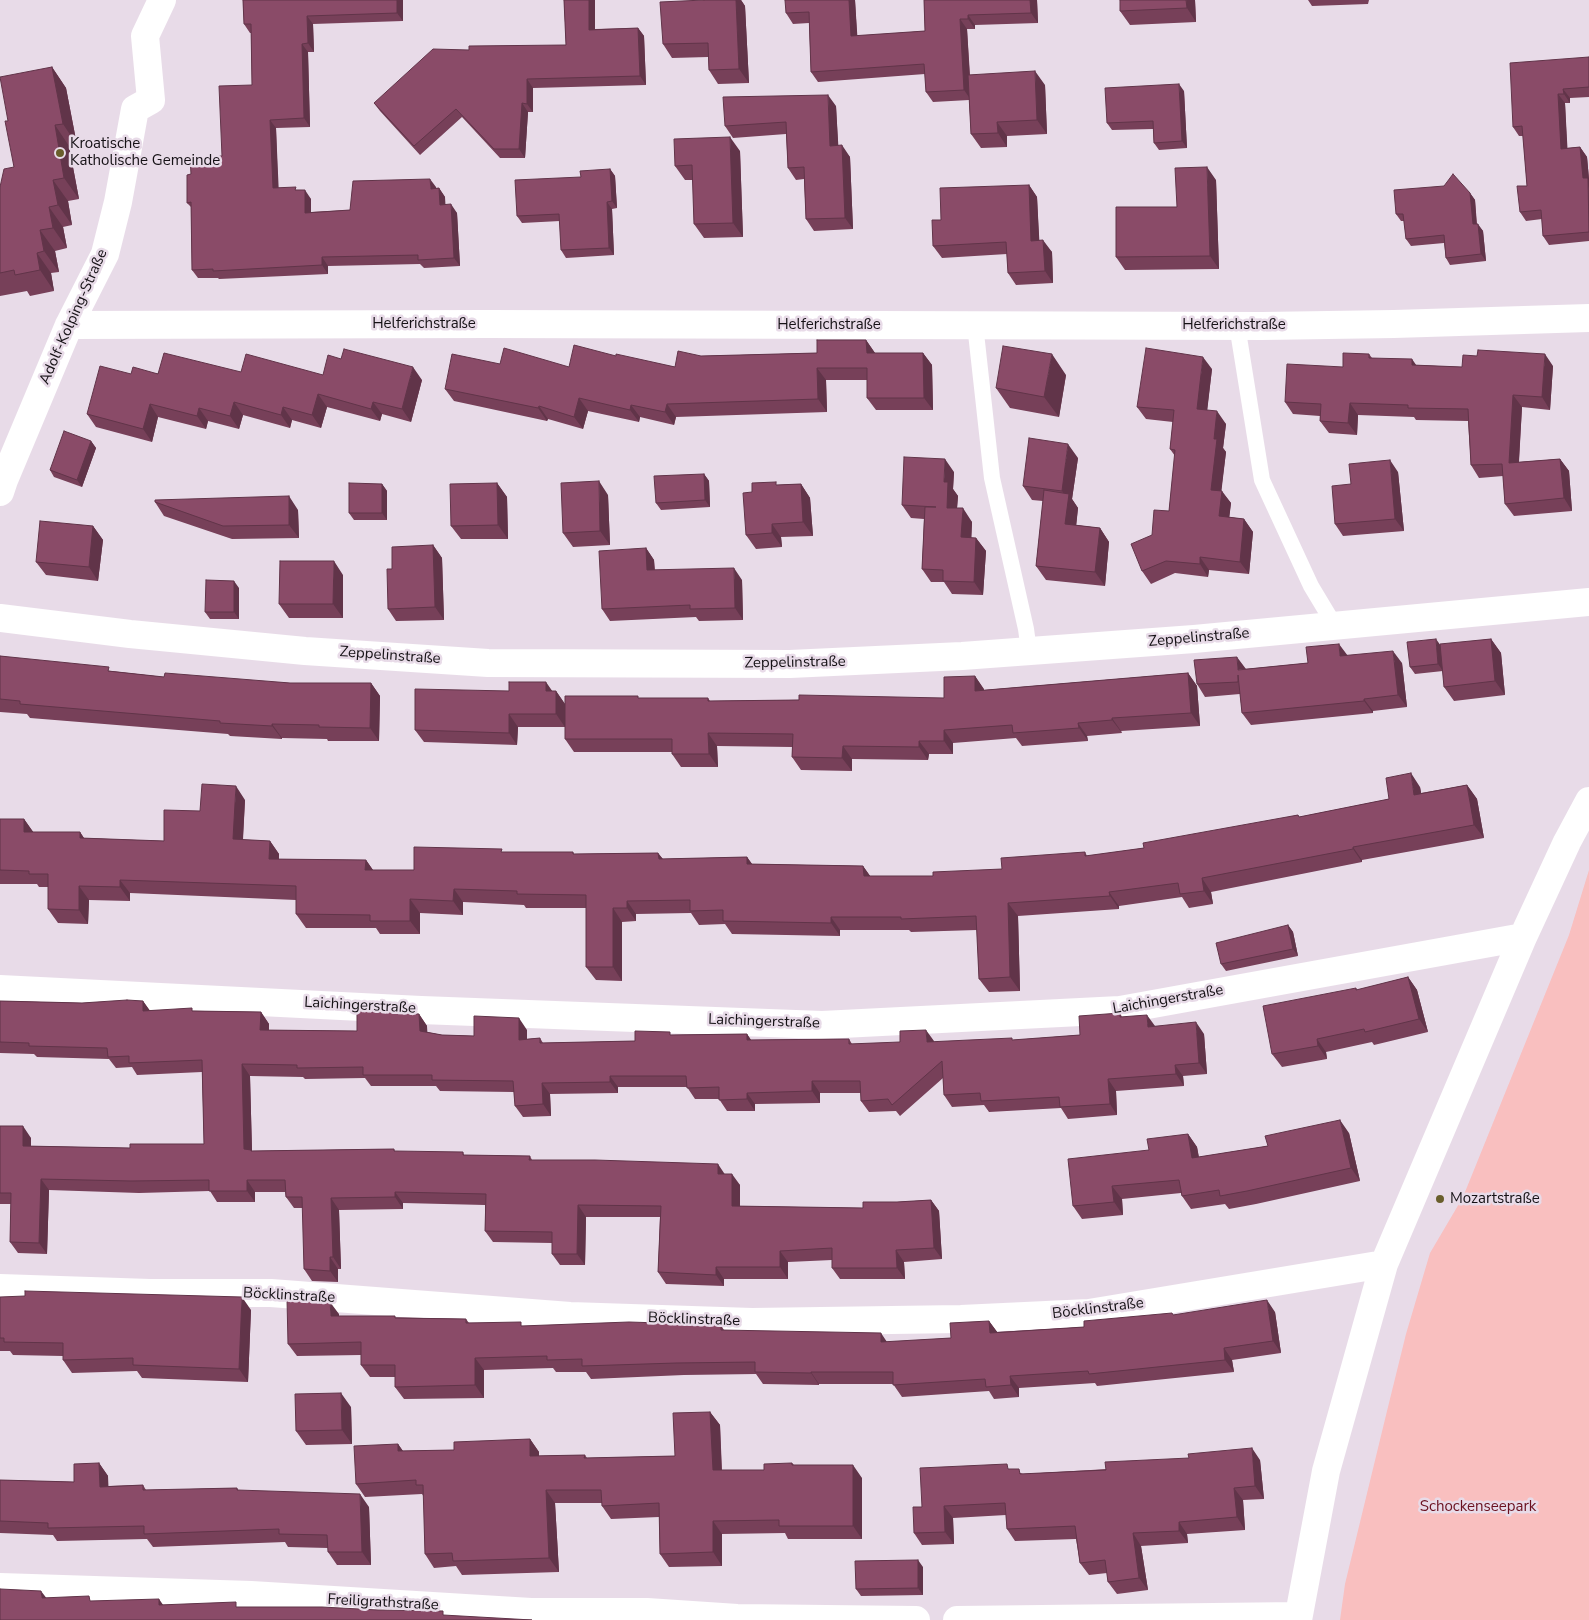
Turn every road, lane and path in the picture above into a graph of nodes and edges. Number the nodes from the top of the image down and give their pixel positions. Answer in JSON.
{"nodes":[{"id":1,"x":162,"y":0,"type":"edge"},
{"id":2,"x":1589,"y":318,"type":"edge"},
{"id":3,"x":976,"y":324,"type":"junction"},
{"id":4,"x":69,"y":325,"type":"junction"},
{"id":5,"x":1237,"y":325,"type":"junction"},
{"id":6,"x":0,"y":492,"type":"edge"},
{"id":7,"x":1589,"y":602,"type":"edge"},
{"id":8,"x":0,"y":618,"type":"edge"},
{"id":9,"x":1335,"y":626,"type":"junction"},
{"id":10,"x":1029,"y":651,"type":"junction"},
{"id":11,"x":1589,"y":801,"type":"edge"},
{"id":12,"x":1522,"y":936,"type":"junction"},
{"id":13,"x":0,"y":989,"type":"edge"},
{"id":14,"x":1384,"y":1264,"type":"junction"},
{"id":15,"x":0,"y":1288,"type":"edge"},
{"id":16,"x":0,"y":1586,"type":"edge"},
{"id":17,"x":1298,"y":1618,"type":"edge"},
{"id":18,"x":916,"y":1620,"type":"edge"},
{"id":19,"x":957,"y":1620,"type":"edge"}],
"edges":[{"from":1,"to":4,"type":"street","name":"Adolf-Kolping-Straße"},
{"from":2,"to":5,"type":"street","name":"Helferichstraße"},
{"from":3,"to":4,"type":"street","name":"Helferichstraße"},
{"from":3,"to":5,"type":"street","name":"Helferichstraße"},
{"from":3,"to":10,"type":"lane"},
{"from":4,"to":6,"type":"street","name":"Adolf-Kolping-Straße"},
{"from":5,"to":9,"type":"lane"},
{"from":7,"to":9,"type":"street","name":"Zeppelinstraße"},
{"from":8,"to":10,"type":"street","name":"Zeppelinstraße"},
{"from":9,"to":10,"type":"street","name":"Zeppelinstraße"},
{"from":11,"to":12,"type":"street"},
{"from":12,"to":13,"type":"street","name":"Laichingerstraße"},
{"from":12,"to":14,"type":"street"},
{"from":14,"to":15,"type":"street","name":"Böcklinstraße"},
{"from":14,"to":17,"type":"street"},
{"from":16,"to":18,"type":"street","name":"Freiligrathstraße"},
{"from":17,"to":19,"type":"street"}]}
